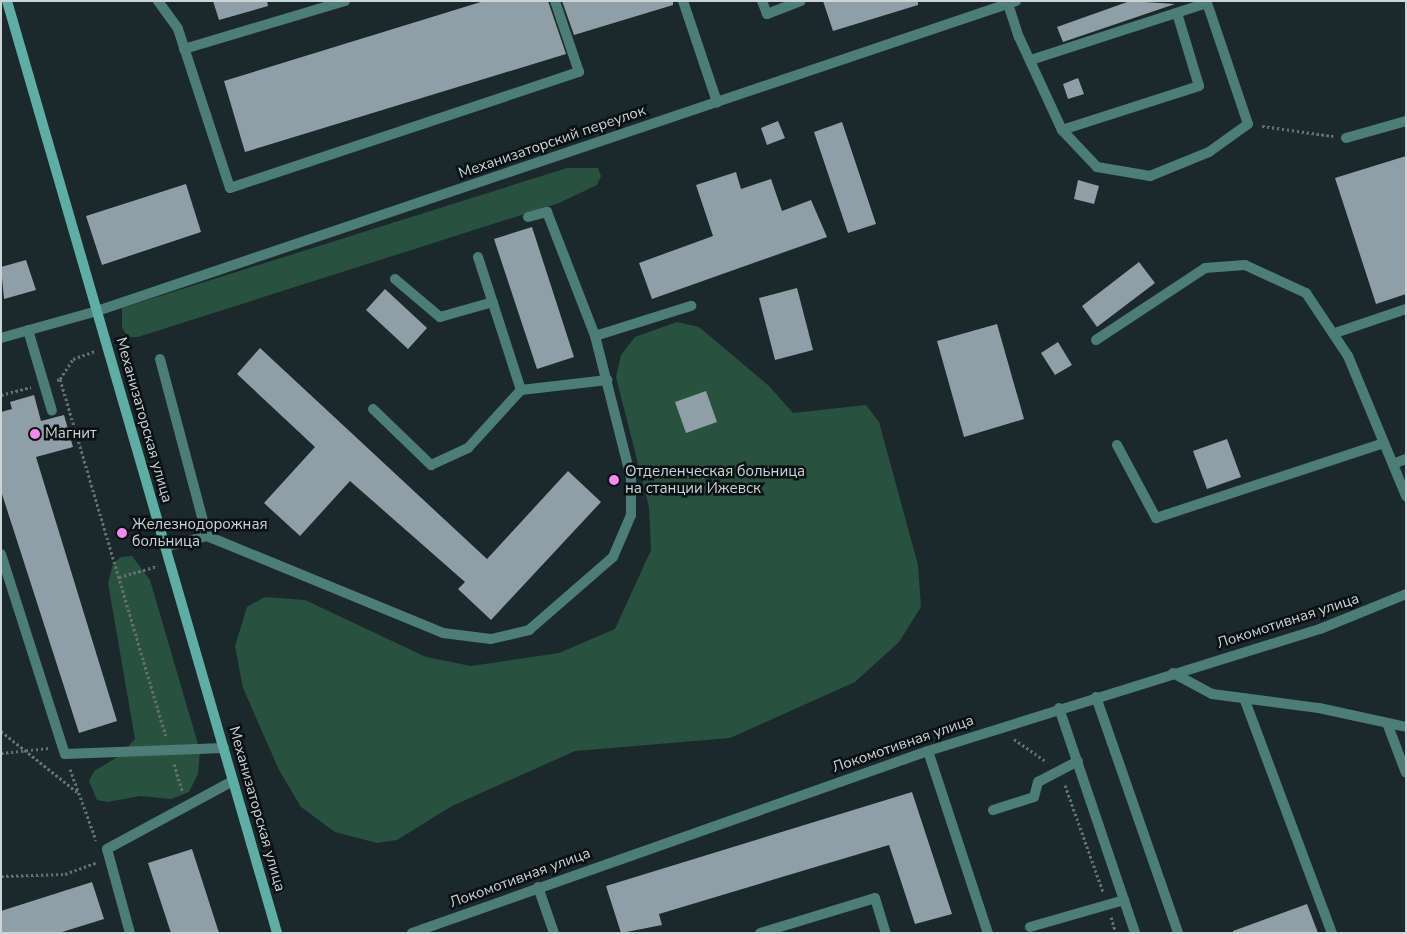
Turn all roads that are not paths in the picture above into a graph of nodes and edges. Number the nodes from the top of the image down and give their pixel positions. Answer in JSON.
{"nodes":[{"id":1,"x":7,"y":1,"type":"edge"},
{"id":2,"x":158,"y":1,"type":"edge"},
{"id":3,"x":345,"y":1,"type":"edge"},
{"id":4,"x":555,"y":1,"type":"edge"},
{"id":5,"x":683,"y":1,"type":"edge"},
{"id":6,"x":762,"y":1,"type":"edge"},
{"id":7,"x":801,"y":1,"type":"edge"},
{"id":8,"x":1012,"y":3,"type":"edge"},
{"id":9,"x":317,"y":5,"type":"edge"},
{"id":10,"x":1177,"y":13,"type":"junction"},
{"id":11,"x":184,"y":49,"type":"junction"},
{"id":12,"x":1030,"y":60,"type":"junction"},
{"id":13,"x":717,"y":102,"type":"junction"},
{"id":14,"x":1406,"y":121,"type":"edge"},
{"id":15,"x":1062,"y":130,"type":"junction"},
{"id":16,"x":1346,"y":138,"type":"road end"},
{"id":17,"x":528,"y":217,"type":"dead end"},
{"id":18,"x":478,"y":257,"type":"dead end"},
{"id":19,"x":395,"y":279,"type":"dead end"},
{"id":20,"x":493,"y":302,"type":"junction"},
{"id":21,"x":691,"y":306,"type":"dead end"},
{"id":22,"x":1406,"y":309,"type":"edge"},
{"id":23,"x":97,"y":310,"type":"junction"},
{"id":24,"x":28,"y":330,"type":"junction"},
{"id":25,"x":1335,"y":333,"type":"junction"},
{"id":26,"x":596,"y":336,"type":"junction"},
{"id":27,"x":1,"y":338,"type":"edge"},
{"id":28,"x":1096,"y":340,"type":"dead end"},
{"id":29,"x":160,"y":359,"type":"dead end"},
{"id":30,"x":607,"y":380,"type":"junction"},
{"id":31,"x":521,"y":390,"type":"junction"},
{"id":32,"x":373,"y":409,"type":"dead end"},
{"id":33,"x":52,"y":411,"type":"dead end"},
{"id":34,"x":1384,"y":442,"type":"junction"},
{"id":35,"x":1117,"y":445,"type":"dead end"},
{"id":36,"x":1406,"y":460,"type":"edge"},
{"id":37,"x":1393,"y":464,"type":"junction"},
{"id":38,"x":1406,"y":496,"type":"edge"},
{"id":39,"x":207,"y":536,"type":"junction"},
{"id":40,"x":165,"y":547,"type":"junction"},
{"id":41,"x":1,"y":554,"type":"edge"},
{"id":42,"x":1406,"y":594,"type":"edge"},
{"id":43,"x":1173,"y":674,"type":"junction"},
{"id":44,"x":1096,"y":696,"type":"junction"},
{"id":45,"x":1244,"y":698,"type":"junction"},
{"id":46,"x":1059,"y":708,"type":"junction"},
{"id":47,"x":1387,"y":723,"type":"junction"},
{"id":48,"x":1406,"y":727,"type":"edge"},
{"id":49,"x":224,"y":748,"type":"junction"},
{"id":50,"x":928,"y":751,"type":"junction"},
{"id":51,"x":1078,"y":761,"type":"junction"},
{"id":52,"x":1406,"y":773,"type":"edge"},
{"id":53,"x":233,"y":781,"type":"junction"},
{"id":54,"x":993,"y":810,"type":"dead end"},
{"id":55,"x":538,"y":887,"type":"junction"},
{"id":56,"x":1124,"y":900,"type":"junction"},
{"id":57,"x":1030,"y":928,"type":"dead end"},
{"id":58,"x":130,"y":933,"type":"edge"},
{"id":59,"x":277,"y":933,"type":"edge"},
{"id":60,"x":412,"y":933,"type":"edge"},
{"id":61,"x":554,"y":933,"type":"edge"},
{"id":62,"x":760,"y":933,"type":"edge"},
{"id":63,"x":886,"y":933,"type":"edge"},
{"id":64,"x":988,"y":933,"type":"edge"},
{"id":65,"x":1135,"y":933,"type":"edge"},
{"id":66,"x":1178,"y":933,"type":"edge"},
{"id":67,"x":1332,"y":933,"type":"edge"}],
"edges":[{"from":1,"to":23,"type":"street","name":"Механизаторская улица"},
{"from":2,"to":11,"type":"street"},
{"from":3,"to":9,"type":"street"},
{"from":4,"to":11,"type":"street"},
{"from":5,"to":13,"type":"street"},
{"from":6,"to":7,"type":"street"},
{"from":8,"to":12,"type":"street"},
{"from":8,"to":13,"type":"street","name":"Механизаторский переулок"},
{"from":9,"to":11,"type":"street"},
{"from":10,"to":12,"type":"street"},
{"from":10,"to":15,"type":"street"},
{"from":10,"to":15,"type":"street"},
{"from":12,"to":15,"type":"street"},
{"from":13,"to":23,"type":"street","name":"Механизаторский переулок"},
{"from":14,"to":16,"type":"street"},
{"from":17,"to":26,"type":"street"},
{"from":18,"to":20,"type":"street"},
{"from":19,"to":20,"type":"street"},
{"from":20,"to":31,"type":"street"},
{"from":21,"to":26,"type":"street"},
{"from":22,"to":25,"type":"street"},
{"from":23,"to":24,"type":"street","name":"Механизаторский переулок"},
{"from":23,"to":40,"type":"street","name":"Механизаторская улица"},
{"from":24,"to":27,"type":"street","name":"Механизаторский переулок"},
{"from":24,"to":33,"type":"street"},
{"from":25,"to":28,"type":"street"},
{"from":25,"to":34,"type":"street"},
{"from":26,"to":30,"type":"street"},
{"from":29,"to":39,"type":"street"},
{"from":30,"to":31,"type":"street"},
{"from":30,"to":39,"type":"street"},
{"from":31,"to":32,"type":"street"},
{"from":34,"to":35,"type":"street"},
{"from":34,"to":37,"type":"street"},
{"from":36,"to":37,"type":"street"},
{"from":37,"to":38,"type":"street"},
{"from":39,"to":40,"type":"street"},
{"from":40,"to":49,"type":"street","name":"Механизаторская улица"},
{"from":41,"to":49,"type":"street"},
{"from":42,"to":43,"type":"street","name":"Локомотивная улица"},
{"from":43,"to":44,"type":"street","name":"Локомотивная улица"},
{"from":43,"to":45,"type":"street"},
{"from":44,"to":46,"type":"street","name":"Локомотивная улица"},
{"from":44,"to":66,"type":"street"},
{"from":45,"to":47,"type":"street"},
{"from":45,"to":67,"type":"street"},
{"from":46,"to":50,"type":"street","name":"Локомотивная улица"},
{"from":46,"to":51,"type":"street"},
{"from":47,"to":48,"type":"street"},
{"from":47,"to":52,"type":"street"},
{"from":49,"to":53,"type":"street","name":"Механизаторская улица"},
{"from":50,"to":55,"type":"street","name":"Локомотивная улица"},
{"from":50,"to":64,"type":"street"},
{"from":51,"to":54,"type":"street"},
{"from":51,"to":56,"type":"street"},
{"from":53,"to":58,"type":"street"},
{"from":53,"to":59,"type":"street","name":"Механизаторская улица"},
{"from":55,"to":60,"type":"street","name":"Локомотивная улица"},
{"from":55,"to":61,"type":"street"},
{"from":56,"to":57,"type":"street"},
{"from":56,"to":65,"type":"street"},
{"from":62,"to":63,"type":"street"}]}
